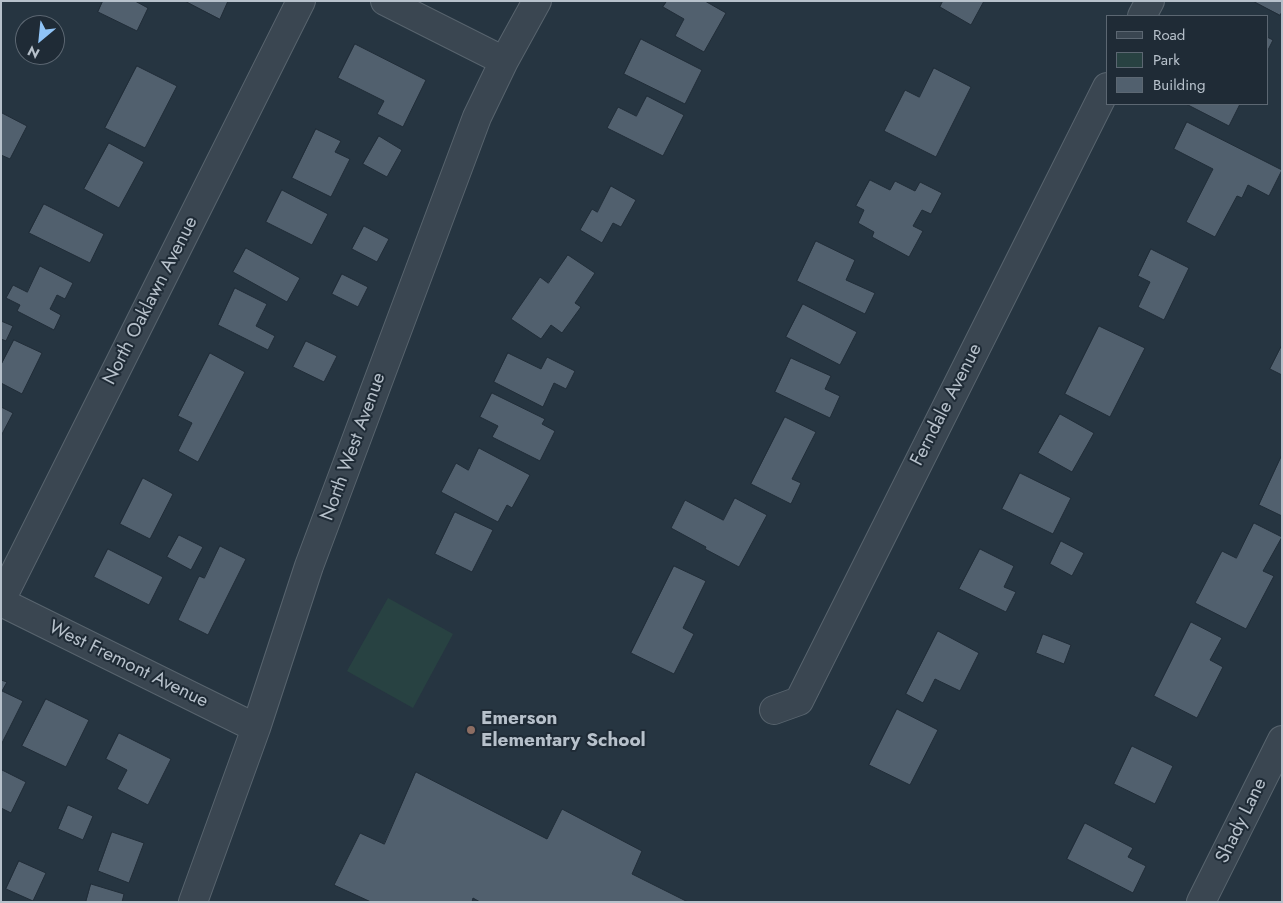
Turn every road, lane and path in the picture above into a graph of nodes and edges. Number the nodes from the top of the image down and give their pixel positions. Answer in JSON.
{"nodes":[{"id":1,"x":301,"y":1,"type":"edge"},
{"id":2,"x":385,"y":1,"type":"edge"},
{"id":3,"x":537,"y":1,"type":"edge"},
{"id":4,"x":1150,"y":1,"type":"edge"},
{"id":5,"x":1143,"y":15,"type":"edge"},
{"id":6,"x":504,"y":61,"type":"junction"},
{"id":7,"x":1106,"y":89,"type":"edge"},
{"id":8,"x":1,"y":601,"type":"edge"},
{"id":9,"x":774,"y":710,"type":"dead end"},
{"id":10,"x":256,"y":728,"type":"junction"},
{"id":11,"x":1282,"y":740,"type":"edge"},
{"id":12,"x":193,"y":902,"type":"edge"},
{"id":13,"x":1201,"y":902,"type":"edge"}],
"edges":[{"from":1,"to":8,"type":"street","name":"North Oaklawn Avenue"},
{"from":2,"to":6,"type":"street"},
{"from":3,"to":6,"type":"street","name":"North West Avenue"},
{"from":4,"to":5,"type":"street"},
{"from":6,"to":10,"type":"street","name":"North West Avenue"},
{"from":7,"to":9,"type":"street","name":"Ferndale Avenue"},
{"from":8,"to":10,"type":"street","name":"West Fremont Avenue"},
{"from":10,"to":12,"type":"street","name":"North West Avenue"},
{"from":11,"to":13,"type":"street","name":"Shady Lane"}]}
